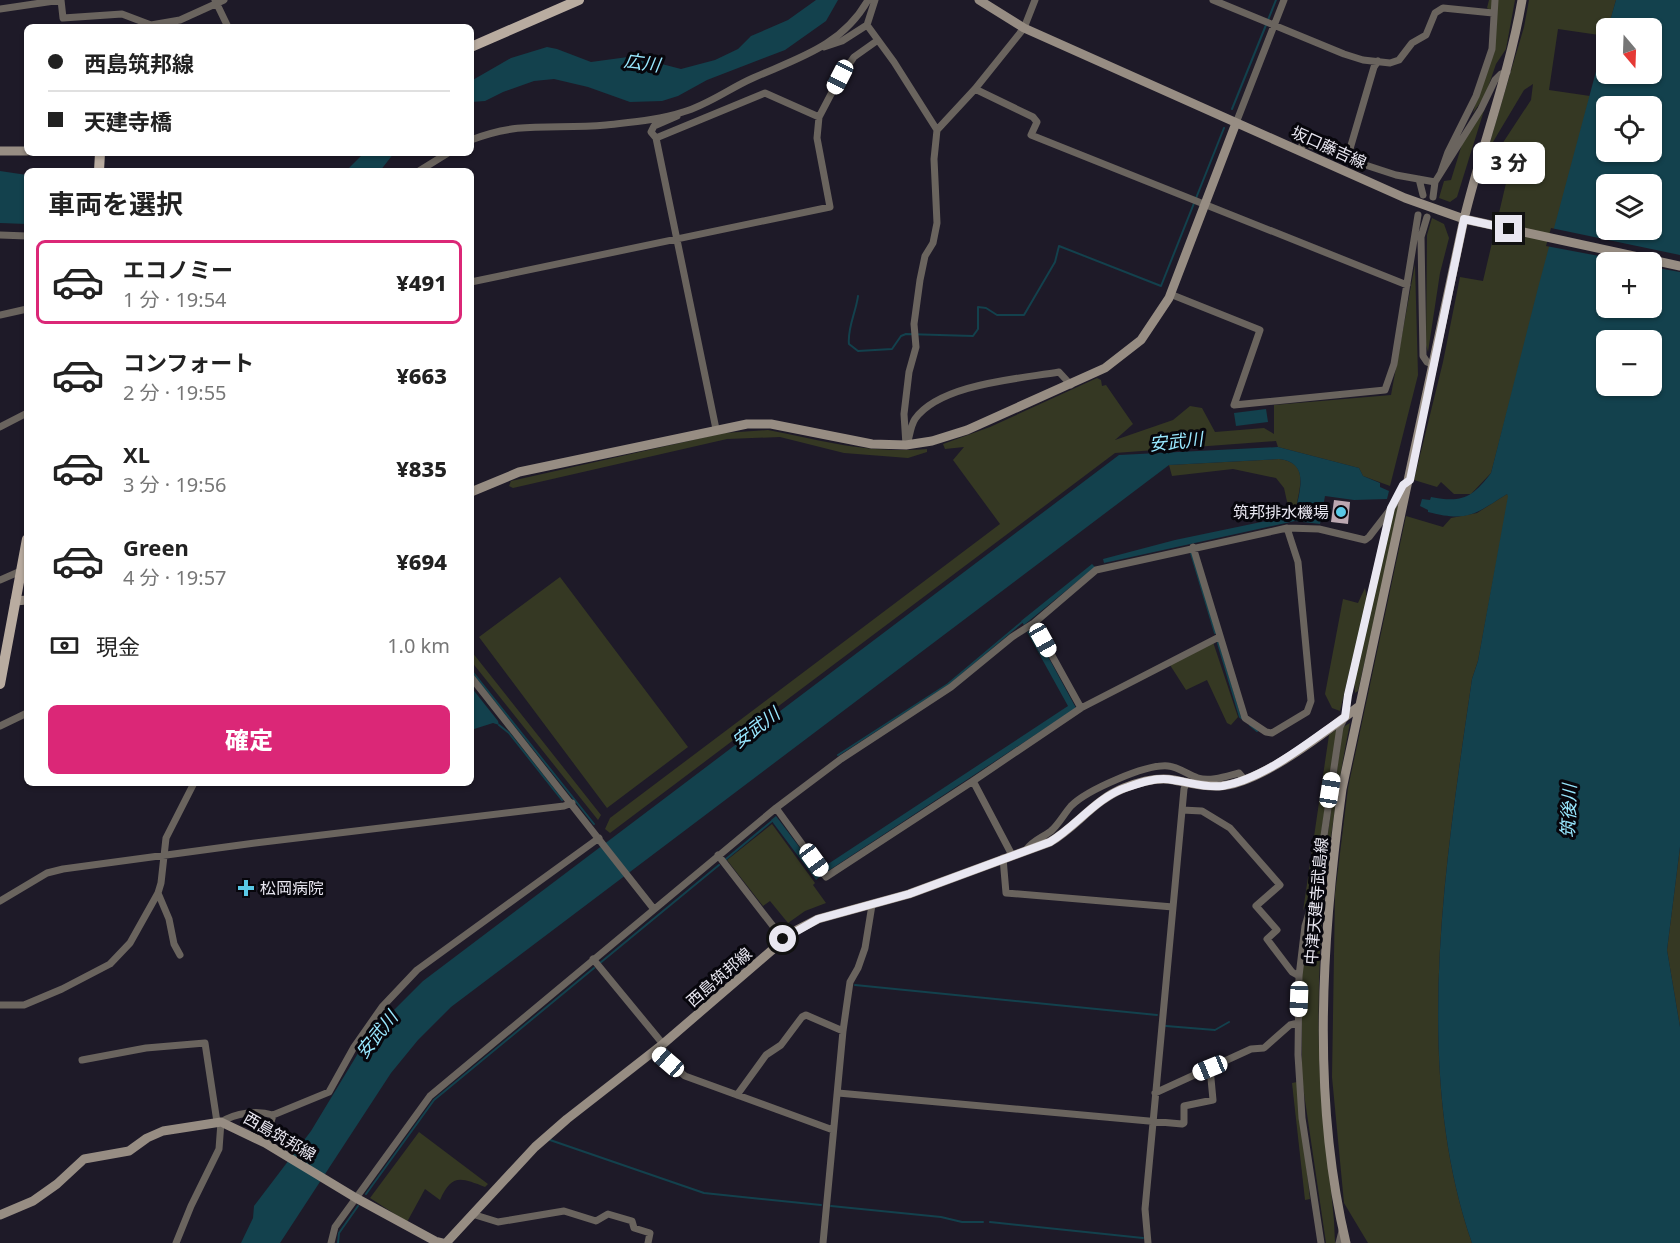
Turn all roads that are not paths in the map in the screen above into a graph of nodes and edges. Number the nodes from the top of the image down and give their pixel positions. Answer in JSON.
{"nodes":[{"id":1,"x":579,"y":0,"type":"edge"},
{"id":2,"x":868,"y":0,"type":"edge"},
{"id":3,"x":875,"y":0,"type":"edge"},
{"id":4,"x":979,"y":0,"type":"edge"},
{"id":5,"x":1035,"y":0,"type":"edge"},
{"id":6,"x":1213,"y":0,"type":"edge"},
{"id":7,"x":1284,"y":0,"type":"edge"},
{"id":8,"x":1495,"y":0,"type":"edge"},
{"id":9,"x":1522,"y":0,"type":"edge"},
{"id":10,"x":218,"y":1,"type":"edge"},
{"id":11,"x":0,"y":9,"type":"edge"},
{"id":12,"x":1493,"y":13,"type":"junction"},
{"id":13,"x":148,"y":24,"type":"edge"},
{"id":14,"x":157,"y":24,"type":"edge"},
{"id":15,"x":227,"y":24,"type":"edge"},
{"id":16,"x":867,"y":25,"type":"junction"},
{"id":17,"x":1272,"y":25,"type":"junction"},
{"id":18,"x":1024,"y":27,"type":"junction"},
{"id":19,"x":878,"y":40,"type":"junction"},
{"id":20,"x":474,"y":46,"type":"edge"},
{"id":21,"x":822,"y":47,"type":"junction"},
{"id":22,"x":1378,"y":61,"type":"junction"},
{"id":23,"x":1507,"y":72,"type":"junction"},
{"id":24,"x":975,"y":89,"type":"junction"},
{"id":25,"x":681,"y":113,"type":"junction"},
{"id":26,"x":819,"y":117,"type":"junction"},
{"id":27,"x":1236,"y":123,"type":"junction"},
{"id":28,"x":937,"y":130,"type":"junction"},
{"id":29,"x":656,"y":138,"type":"junction"},
{"id":30,"x":474,"y":139,"type":"edge"},
{"id":31,"x":1300,"y":150,"type":"junction"},
{"id":32,"x":0,"y":151,"type":"edge"},
{"id":33,"x":24,"y":151,"type":"edge"},
{"id":34,"x":1347,"y":152,"type":"junction"},
{"id":35,"x":443,"y":156,"type":"edge"},
{"id":36,"x":424,"y":168,"type":"edge"},
{"id":37,"x":1441,"y":172,"type":"junction"},
{"id":38,"x":1419,"y":179,"type":"junction"},
{"id":39,"x":1435,"y":182,"type":"junction"},
{"id":40,"x":1424,"y":195,"type":"dead end"},
{"id":41,"x":1433,"y":196,"type":"dead end"},
{"id":42,"x":1205,"y":205,"type":"junction"},
{"id":43,"x":1418,"y":215,"type":"dead end"},
{"id":44,"x":1427,"y":217,"type":"dead end"},
{"id":45,"x":1464,"y":219,"type":"junction"},
{"id":46,"x":0,"y":235,"type":"edge"},
{"id":47,"x":24,"y":236,"type":"edge"},
{"id":48,"x":679,"y":241,"type":"junction"},
{"id":49,"x":1680,"y":266,"type":"edge"},
{"id":50,"x":474,"y":281,"type":"edge"},
{"id":51,"x":1407,"y":285,"type":"junction"},
{"id":52,"x":1170,"y":294,"type":"junction"},
{"id":53,"x":24,"y":310,"type":"edge"},
{"id":54,"x":0,"y":315,"type":"edge"},
{"id":55,"x":1434,"y":365,"type":"junction"},
{"id":56,"x":1071,"y":384,"type":"junction"},
{"id":57,"x":24,"y":415,"type":"edge"},
{"id":58,"x":0,"y":427,"type":"edge"},
{"id":59,"x":716,"y":429,"type":"junction"},
{"id":60,"x":906,"y":446,"type":"junction"},
{"id":61,"x":1410,"y":480,"type":"junction"},
{"id":62,"x":474,"y":491,"type":"edge"},
{"id":63,"x":1391,"y":508,"type":"junction"},
{"id":64,"x":1287,"y":528,"type":"junction"},
{"id":65,"x":1193,"y":547,"type":"junction"},
{"id":66,"x":24,"y":569,"type":"edge"},
{"id":67,"x":0,"y":580,"type":"edge"},
{"id":68,"x":24,"y":600,"type":"edge"},
{"id":69,"x":15,"y":601,"type":"junction"},
{"id":70,"x":1034,"y":623,"type":"junction"},
{"id":71,"x":1219,"y":637,"type":"junction"},
{"id":72,"x":474,"y":681,"type":"edge"},
{"id":73,"x":0,"y":684,"type":"edge"},
{"id":74,"x":1358,"y":707,"type":"junction"},
{"id":75,"x":1081,"y":708,"type":"junction"},
{"id":76,"x":24,"y":714,"type":"edge"},
{"id":77,"x":1345,"y":717,"type":"junction"},
{"id":78,"x":0,"y":726,"type":"edge"},
{"id":79,"x":1244,"y":779,"type":"junction"},
{"id":80,"x":973,"y":781,"type":"junction"},
{"id":81,"x":1186,"y":783,"type":"junction"},
{"id":82,"x":192,"y":786,"type":"edge"},
{"id":83,"x":572,"y":803,"type":"junction"},
{"id":84,"x":776,"y":808,"type":"junction"},
{"id":85,"x":1182,"y":810,"type":"junction"},
{"id":86,"x":601,"y":839,"type":"junction"},
{"id":87,"x":1026,"y":850,"type":"junction"},
{"id":88,"x":164,"y":855,"type":"junction"},
{"id":89,"x":718,"y":855,"type":"junction"},
{"id":90,"x":1007,"y":857,"type":"junction"},
{"id":91,"x":158,"y":893,"type":"junction"},
{"id":92,"x":0,"y":901,"type":"edge"},
{"id":93,"x":872,"y":905,"type":"junction"},
{"id":94,"x":1173,"y":907,"type":"junction"},
{"id":95,"x":653,"y":908,"type":"junction"},
{"id":96,"x":783,"y":939,"type":"junction"},
{"id":97,"x":180,"y":955,"type":"dead end"},
{"id":98,"x":593,"y":959,"type":"junction"},
{"id":99,"x":1299,"y":976,"type":"junction"},
{"id":100,"x":0,"y":1005,"type":"edge"},
{"id":101,"x":1298,"y":1023,"type":"junction"},
{"id":102,"x":843,"y":1031,"type":"junction"},
{"id":103,"x":663,"y":1044,"type":"junction"},
{"id":104,"x":655,"y":1051,"type":"junction"},
{"id":105,"x":82,"y":1060,"type":"dead end"},
{"id":106,"x":1210,"y":1068,"type":"junction"},
{"id":107,"x":838,"y":1093,"type":"junction"},
{"id":108,"x":1155,"y":1093,"type":"junction"},
{"id":109,"x":737,"y":1095,"type":"junction"},
{"id":110,"x":273,"y":1115,"type":"junction"},
{"id":111,"x":219,"y":1122,"type":"junction"},
{"id":112,"x":1152,"y":1122,"type":"junction"},
{"id":113,"x":833,"y":1130,"type":"junction"},
{"id":114,"x":265,"y":1143,"type":"junction"},
{"id":115,"x":356,"y":1198,"type":"junction"},
{"id":116,"x":472,"y":1214,"type":"junction"},
{"id":117,"x":0,"y":1215,"type":"edge"},
{"id":118,"x":1342,"y":1227,"type":"junction"},
{"id":119,"x":176,"y":1243,"type":"edge"},
{"id":120,"x":331,"y":1243,"type":"edge"},
{"id":121,"x":445,"y":1243,"type":"edge"},
{"id":122,"x":648,"y":1243,"type":"edge"},
{"id":123,"x":823,"y":1243,"type":"edge"},
{"id":124,"x":1148,"y":1243,"type":"edge"},
{"id":125,"x":1321,"y":1243,"type":"edge"},
{"id":126,"x":1339,"y":1243,"type":"edge"},
{"id":127,"x":1346,"y":1243,"type":"edge"}],
"edges":[{"from":1,"to":20,"type":"main road"},
{"from":2,"to":21,"type":"street"},
{"from":3,"to":16,"type":"street"},
{"from":4,"to":18,"type":"main road","name":"坂口藤吉線"},
{"from":5,"to":18,"type":"street"},
{"from":6,"to":17,"type":"street"},
{"from":7,"to":17,"type":"street"},
{"from":8,"to":12,"type":"street"},
{"from":9,"to":23,"type":"main road"},
{"from":10,"to":14,"type":"street"},
{"from":10,"to":15,"type":"street"},
{"from":11,"to":13,"type":"street"},
{"from":12,"to":22,"type":"street"},
{"from":12,"to":37,"type":"street"},
{"from":16,"to":19,"type":"street"},
{"from":16,"to":21,"type":"street"},
{"from":17,"to":22,"type":"street"},
{"from":17,"to":27,"type":"street"},
{"from":18,"to":24,"type":"street"},
{"from":18,"to":27,"type":"main road","name":"坂口藤吉線"},
{"from":19,"to":26,"type":"street"},
{"from":19,"to":28,"type":"street"},
{"from":21,"to":25,"type":"street"},
{"from":22,"to":34,"type":"street"},
{"from":23,"to":37,"type":"street"},
{"from":23,"to":45,"type":"main road"},
{"from":24,"to":28,"type":"street"},
{"from":24,"to":42,"type":"street"},
{"from":25,"to":29,"type":"street"},
{"from":25,"to":30,"type":"street"},
{"from":26,"to":29,"type":"street"},
{"from":26,"to":48,"type":"street"},
{"from":27,"to":31,"type":"main road","name":"坂口藤吉線"},
{"from":27,"to":42,"type":"main road"},
{"from":28,"to":60,"type":"street"},
{"from":29,"to":48,"type":"street"},
{"from":31,"to":34,"type":"street"},
{"from":31,"to":45,"type":"main road","name":"坂口藤吉線"},
{"from":32,"to":33,"type":"main road"},
{"from":34,"to":38,"type":"street"},
{"from":35,"to":36,"type":"street"},
{"from":37,"to":39,"type":"street"},
{"from":38,"to":39,"type":"street"},
{"from":38,"to":40,"type":"street"},
{"from":39,"to":41,"type":"street"},
{"from":42,"to":51,"type":"street"},
{"from":42,"to":52,"type":"main road"},
{"from":43,"to":51,"type":"street"},
{"from":44,"to":55,"type":"street"},
{"from":45,"to":49,"type":"main road","name":"坂口藤吉線"},
{"from":45,"to":55,"type":"main road"},
{"from":46,"to":47,"type":"street"},
{"from":48,"to":50,"type":"street"},
{"from":48,"to":59,"type":"street"},
{"from":51,"to":52,"type":"street"},
{"from":52,"to":56,"type":"main road"},
{"from":53,"to":54,"type":"street"},
{"from":55,"to":61,"type":"main road"},
{"from":56,"to":60,"type":"main road"},
{"from":56,"to":60,"type":"street"},
{"from":57,"to":58,"type":"street"},
{"from":59,"to":60,"type":"main road"},
{"from":59,"to":62,"type":"main road"},
{"from":61,"to":63,"type":"street"},
{"from":61,"to":74,"type":"main road"},
{"from":63,"to":64,"type":"street"},
{"from":63,"to":77,"type":"street"},
{"from":64,"to":65,"type":"street"},
{"from":64,"to":71,"type":"street"},
{"from":65,"to":70,"type":"street"},
{"from":65,"to":71,"type":"street"},
{"from":66,"to":67,"type":"street"},
{"from":66,"to":69,"type":"main road"},
{"from":68,"to":69,"type":"main road"},
{"from":69,"to":73,"type":"main road"},
{"from":70,"to":75,"type":"street"},
{"from":70,"to":84,"type":"street"},
{"from":71,"to":75,"type":"street"},
{"from":72,"to":83,"type":"street"},
{"from":74,"to":77,"type":"main road","name":"西島筑邦線"},
{"from":74,"to":118,"type":"main road","name":"中津天建寺武島線"},
{"from":75,"to":80,"type":"street"},
{"from":76,"to":78,"type":"street"},
{"from":77,"to":79,"type":"main road","name":"西島筑邦線"},
{"from":77,"to":99,"type":"street"},
{"from":79,"to":81,"type":"main road","name":"西島筑邦線"},
{"from":79,"to":87,"type":"street"},
{"from":80,"to":84,"type":"street"},
{"from":80,"to":90,"type":"street"},
{"from":81,"to":85,"type":"street"},
{"from":81,"to":87,"type":"main road","name":"西島筑邦線"},
{"from":82,"to":88,"type":"street"},
{"from":83,"to":86,"type":"street"},
{"from":83,"to":88,"type":"street"},
{"from":84,"to":89,"type":"street"},
{"from":85,"to":94,"type":"street"},
{"from":85,"to":99,"type":"street"},
{"from":86,"to":95,"type":"street"},
{"from":86,"to":110,"type":"street"},
{"from":87,"to":90,"type":"main road","name":"西島筑邦線"},
{"from":88,"to":91,"type":"street"},
{"from":88,"to":92,"type":"street"},
{"from":89,"to":95,"type":"street"},
{"from":89,"to":96,"type":"street"},
{"from":90,"to":93,"type":"main road","name":"西島筑邦線"},
{"from":90,"to":94,"type":"street"},
{"from":91,"to":97,"type":"street"},
{"from":91,"to":100,"type":"street"},
{"from":93,"to":96,"type":"main road","name":"西島筑邦線"},
{"from":93,"to":102,"type":"street"},
{"from":94,"to":108,"type":"street"},
{"from":95,"to":98,"type":"street"},
{"from":96,"to":103,"type":"main road","name":"西島筑邦線"},
{"from":98,"to":103,"type":"street"},
{"from":98,"to":115,"type":"street"},
{"from":99,"to":101,"type":"street"},
{"from":101,"to":106,"type":"street"},
{"from":101,"to":125,"type":"street"},
{"from":102,"to":107,"type":"street"},
{"from":102,"to":109,"type":"street"},
{"from":103,"to":104,"type":"main road","name":"西島筑邦線"},
{"from":104,"to":109,"type":"street"},
{"from":104,"to":116,"type":"main road","name":"西島筑邦線"},
{"from":105,"to":111,"type":"street"},
{"from":106,"to":108,"type":"street"},
{"from":106,"to":112,"type":"street"},
{"from":107,"to":112,"type":"street"},
{"from":107,"to":113,"type":"street"},
{"from":108,"to":112,"type":"street"},
{"from":109,"to":113,"type":"street"},
{"from":110,"to":111,"type":"street"},
{"from":110,"to":114,"type":"street"},
{"from":111,"to":114,"type":"main road","name":"西島筑邦線"},
{"from":111,"to":117,"type":"main road","name":"西島筑邦線"},
{"from":111,"to":119,"type":"street"},
{"from":112,"to":124,"type":"street"},
{"from":113,"to":123,"type":"street"},
{"from":114,"to":115,"type":"main road","name":"西島筑邦線"},
{"from":115,"to":120,"type":"street"},
{"from":115,"to":121,"type":"main road","name":"西島筑邦線"},
{"from":116,"to":121,"type":"main road","name":"西島筑邦線"},
{"from":116,"to":122,"type":"street"},
{"from":118,"to":126,"type":"street"},
{"from":118,"to":127,"type":"main road","name":"中津天建寺武島線"}]}
